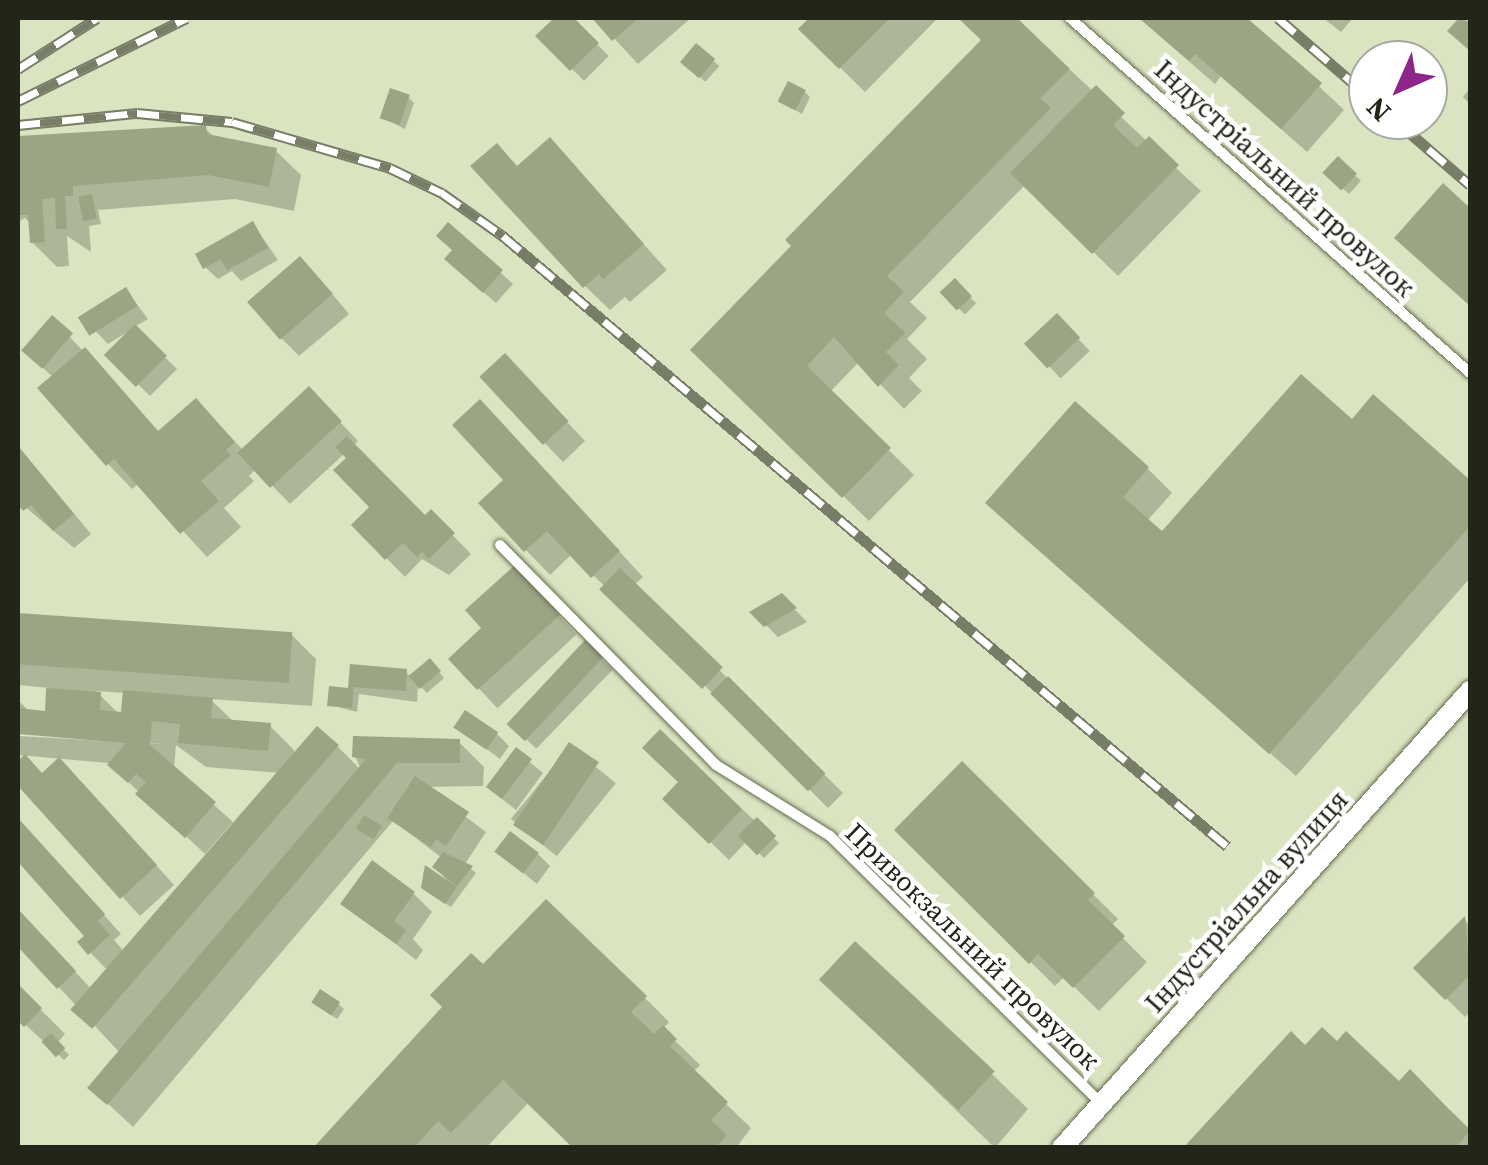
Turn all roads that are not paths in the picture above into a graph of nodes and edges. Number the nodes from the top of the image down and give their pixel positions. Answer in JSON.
{"nodes":[{"id":1,"x":1070,"y":18,"type":"edge"},
{"id":2,"x":1470,"y":373,"type":"edge"},
{"id":3,"x":500,"y":545,"type":"dead end"},
{"id":4,"x":1470,"y":691,"type":"edge"},
{"id":5,"x":1102,"y":1104,"type":"junction"},
{"id":6,"x":1062,"y":1148,"type":"edge"}],
"edges":[{"from":1,"to":2,"type":"lane","name":"Індустріальний провулок"},
{"from":3,"to":5,"type":"lane","name":"Привокзальний провулок"},
{"from":4,"to":5,"type":"street","name":"Індустріальна вулиця"},
{"from":5,"to":6,"type":"street","name":"Індустріальна вулиця"}]}
